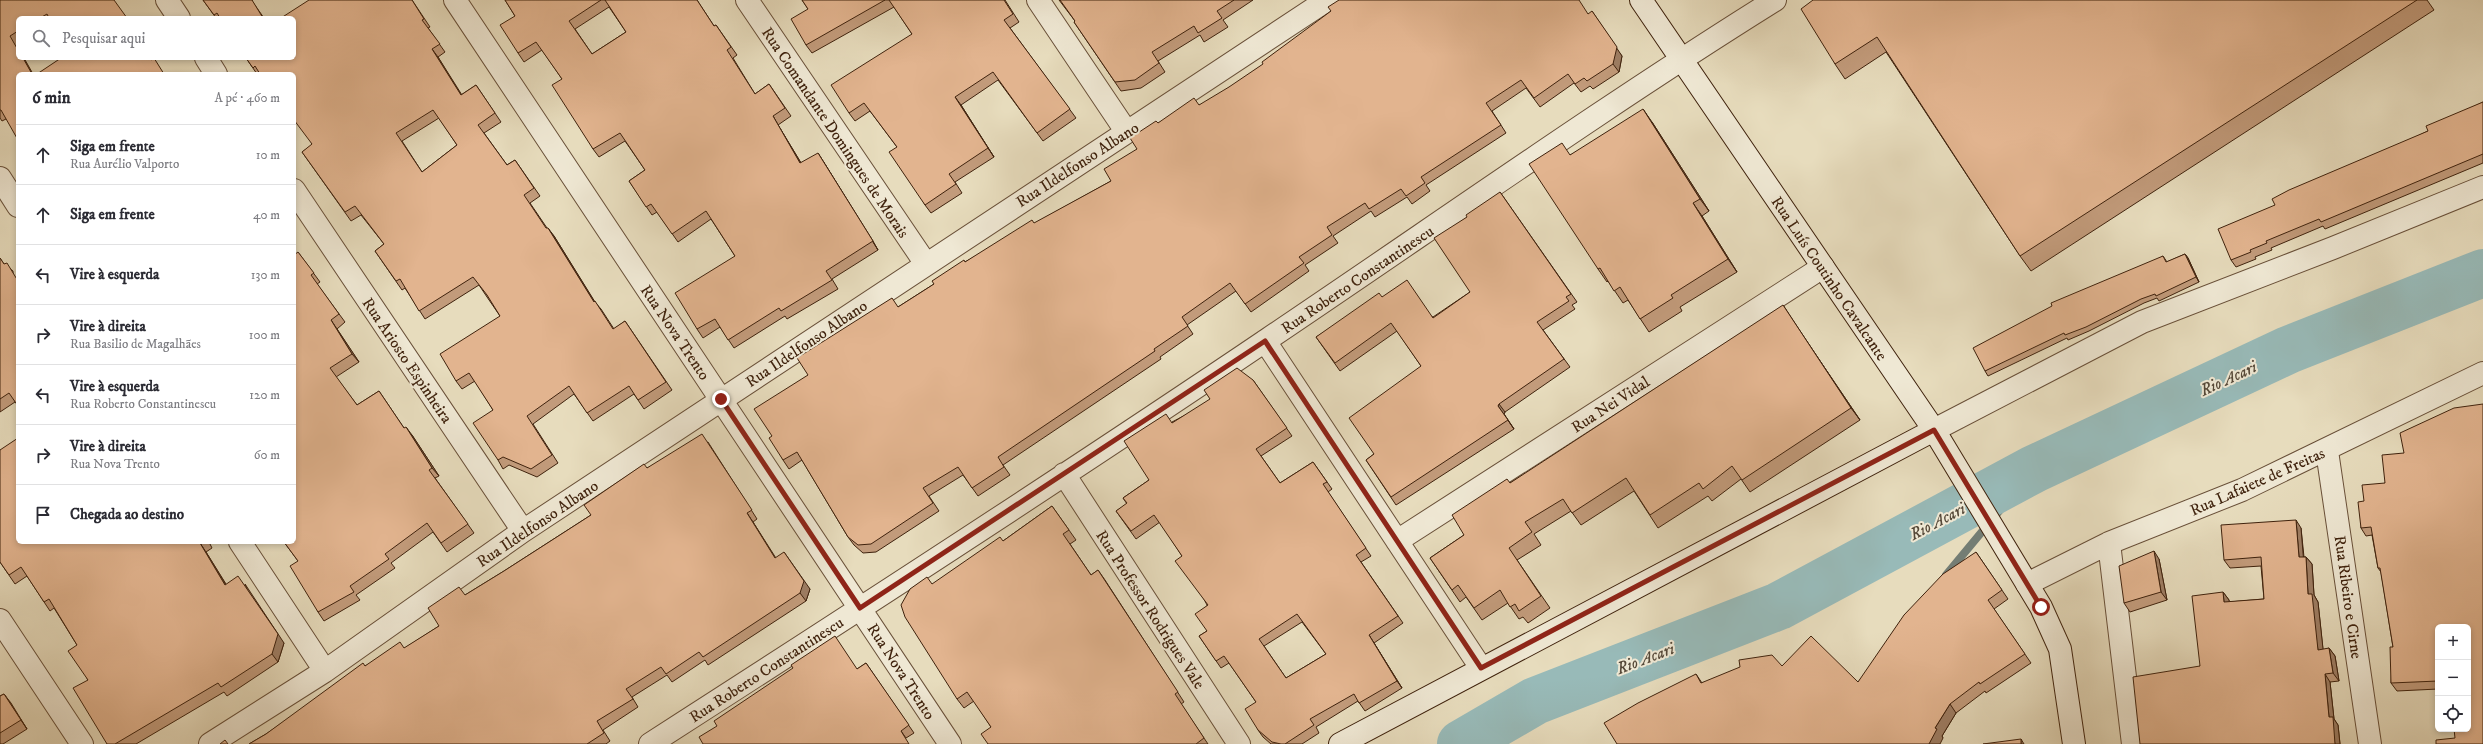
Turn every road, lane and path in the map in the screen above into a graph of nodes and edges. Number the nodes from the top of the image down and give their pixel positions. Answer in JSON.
{"nodes":[{"id":1,"x":167,"y":0,"type":"edge"},
{"id":2,"x":455,"y":0,"type":"edge"},
{"id":3,"x":747,"y":0,"type":"edge"},
{"id":4,"x":1038,"y":0,"type":"edge"},
{"id":5,"x":1641,"y":0,"type":"edge"},
{"id":6,"x":1775,"y":0,"type":"edge"},
{"id":7,"x":1322,"y":1,"type":"edge"},
{"id":8,"x":178,"y":16,"type":"edge"},
{"id":9,"x":207,"y":60,"type":"edge"},
{"id":10,"x":1680,"y":60,"type":"junction"},
{"id":11,"x":215,"y":72,"type":"edge"},
{"id":12,"x":1126,"y":132,"type":"junction"},
{"id":13,"x":0,"y":178,"type":"edge"},
{"id":14,"x":2483,"y":187,"type":"edge"},
{"id":15,"x":296,"y":193,"type":"edge"},
{"id":16,"x":16,"y":203,"type":"edge"},
{"id":17,"x":926,"y":264,"type":"junction"},
{"id":18,"x":1823,"y":267,"type":"junction"},
{"id":19,"x":1265,"y":341,"type":"junction"},
{"id":20,"x":2483,"y":373,"type":"edge"},
{"id":21,"x":721,"y":399,"type":"junction"},
{"id":22,"x":1934,"y":430,"type":"junction"},
{"id":23,"x":2327,"y":451,"type":"junction"},
{"id":24,"x":1064,"y":474,"type":"junction"},
{"id":25,"x":523,"y":531,"type":"junction"},
{"id":26,"x":1397,"y":540,"type":"junction"},
{"id":27,"x":2109,"y":543,"type":"junction"},
{"id":28,"x":241,"y":544,"type":"edge"},
{"id":29,"x":2027,"y":584,"type":"junction"},
{"id":30,"x":860,"y":608,"type":"junction"},
{"id":31,"x":0,"y":620,"type":"edge"},
{"id":32,"x":1481,"y":668,"type":"junction"},
{"id":33,"x":325,"y":671,"type":"junction"},
{"id":34,"x":662,"y":741,"type":"edge"},
{"id":35,"x":82,"y":744,"type":"edge"},
{"id":36,"x":210,"y":744,"type":"edge"},
{"id":37,"x":950,"y":744,"type":"edge"},
{"id":38,"x":1239,"y":744,"type":"edge"},
{"id":39,"x":1340,"y":744,"type":"edge"},
{"id":40,"x":2074,"y":744,"type":"edge"},
{"id":41,"x":2133,"y":744,"type":"edge"},
{"id":42,"x":2370,"y":744,"type":"edge"}],
"edges":[{"from":1,"to":8,"type":"street"},
{"from":2,"to":21,"type":"street","name":"Rua Nova Trento"},
{"from":3,"to":17,"type":"street","name":"Rua Comandante Domingues de Morais"},
{"from":4,"to":12,"type":"street"},
{"from":5,"to":10,"type":"street","name":"Rua Luís Coutinho Cavalcante"},
{"from":6,"to":10,"type":"street","name":"Rua Roberto Constantinescu"},
{"from":7,"to":12,"type":"street","name":"Rua Ildelfonso Albano"},
{"from":9,"to":11,"type":"street"},
{"from":10,"to":18,"type":"street","name":"Rua Luís Coutinho Cavalcante"},
{"from":10,"to":19,"type":"street","name":"Rua Roberto Constantinescu"},
{"from":12,"to":17,"type":"street","name":"Rua Ildelfonso Albano"},
{"from":13,"to":16,"type":"street"},
{"from":14,"to":22,"type":"street"},
{"from":15,"to":25,"type":"street","name":"Rua Ariosto Espinheira"},
{"from":17,"to":21,"type":"street","name":"Rua Ildelfonso Albano"},
{"from":18,"to":22,"type":"street","name":"Rua Luís Coutinho Cavalcante"},
{"from":18,"to":26,"type":"street","name":"Rua Nei Vidal"},
{"from":19,"to":24,"type":"street","name":"Rua Roberto Constantinescu"},
{"from":19,"to":26,"type":"street"},
{"from":20,"to":23,"type":"street","name":"Rua Lafaiete de Freitas"},
{"from":21,"to":25,"type":"street","name":"Rua Ildelfonso Albano"},
{"from":21,"to":30,"type":"street","name":"Rua Nova Trento"},
{"from":22,"to":29,"type":"street","name":"Rua Luís Coutinho Cavalcante"},
{"from":22,"to":32,"type":"street"},
{"from":23,"to":27,"type":"street","name":"Rua Lafaiete de Freitas"},
{"from":23,"to":42,"type":"street","name":"Rua Ribeiro e Cirne"},
{"from":24,"to":30,"type":"street","name":"Rua Roberto Constantinescu"},
{"from":24,"to":38,"type":"street","name":"Rua Professor Rodrigues Vale"},
{"from":25,"to":33,"type":"street","name":"Rua Ildelfonso Albano"},
{"from":26,"to":32,"type":"street"},
{"from":27,"to":29,"type":"street","name":"Rua Lafaiete de Freitas"},
{"from":27,"to":41,"type":"street"},
{"from":28,"to":33,"type":"street"},
{"from":29,"to":40,"type":"street","name":"Rua Luís Coutinho Cavalcante"},
{"from":30,"to":34,"type":"street","name":"Rua Roberto Constantinescu"},
{"from":30,"to":37,"type":"street","name":"Rua Nova Trento"},
{"from":31,"to":35,"type":"street"},
{"from":32,"to":39,"type":"street"},
{"from":33,"to":36,"type":"street","name":"Rua Ildelfonso Albano"}]}
